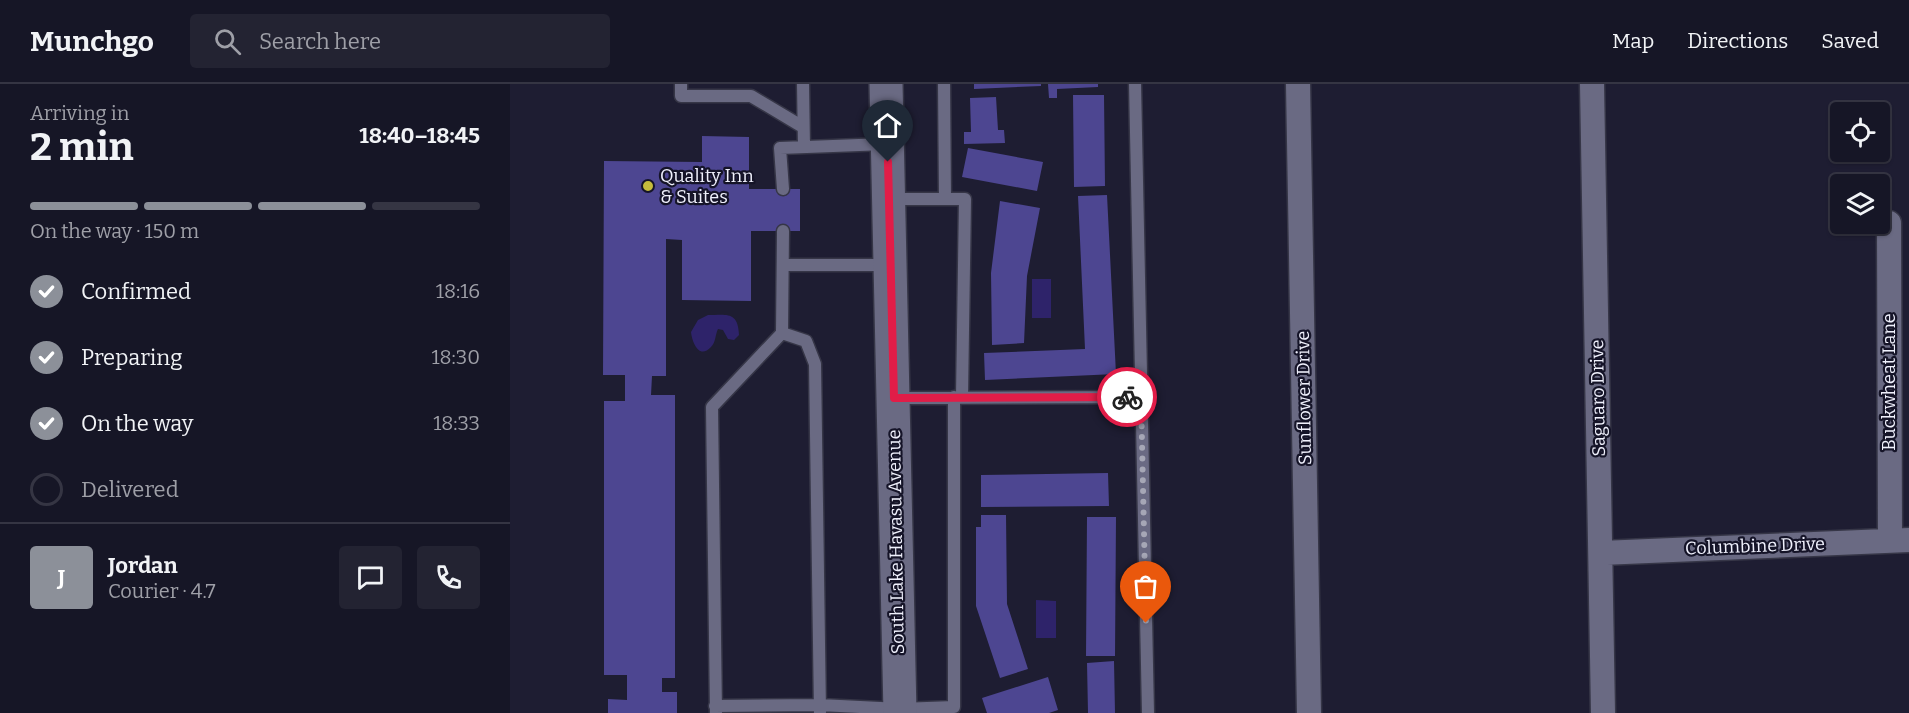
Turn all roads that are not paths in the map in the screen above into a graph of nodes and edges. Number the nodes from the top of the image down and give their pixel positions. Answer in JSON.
{"nodes":[{"id":1,"x":681,"y":84,"type":"edge"},
{"id":2,"x":803,"y":84,"type":"edge"},
{"id":3,"x":886,"y":84,"type":"edge"},
{"id":4,"x":944,"y":84,"type":"edge"},
{"id":5,"x":1135,"y":84,"type":"edge"},
{"id":6,"x":1298,"y":84,"type":"edge"},
{"id":7,"x":1592,"y":84,"type":"edge"},
{"id":8,"x":803,"y":127,"type":"junction"},
{"id":9,"x":887,"y":144,"type":"junction"},
{"id":10,"x":804,"y":147,"type":"junction"},
{"id":11,"x":783,"y":189,"type":"dead end"},
{"id":12,"x":889,"y":199,"type":"junction"},
{"id":13,"x":945,"y":199,"type":"junction"},
{"id":14,"x":783,"y":231,"type":"dead end"},
{"id":15,"x":1889,"y":234,"type":"edge"},
{"id":16,"x":783,"y":265,"type":"junction"},
{"id":17,"x":891,"y":265,"type":"junction"},
{"id":18,"x":783,"y":333,"type":"junction"},
{"id":19,"x":958,"y":397,"type":"junction"},
{"id":20,"x":1141,"y":397,"type":"junction"},
{"id":21,"x":894,"y":398,"type":"junction"},
{"id":22,"x":1900,"y":540,"type":"edge"},
{"id":23,"x":1601,"y":553,"type":"junction"},
{"id":24,"x":792,"y":709,"type":"edge"},
{"id":25,"x":820,"y":709,"type":"edge"},
{"id":26,"x":840,"y":709,"type":"edge"},
{"id":27,"x":715,"y":710,"type":"edge"},
{"id":28,"x":954,"y":710,"type":"edge"},
{"id":29,"x":900,"y":711,"type":"edge"},
{"id":30,"x":1148,"y":713,"type":"edge"},
{"id":31,"x":1309,"y":713,"type":"edge"},
{"id":32,"x":1603,"y":713,"type":"edge"}],
"edges":[{"from":1,"to":8,"type":"lane"},
{"from":2,"to":8,"type":"lane"},
{"from":3,"to":9,"type":"main road","name":"South Lake Havasu Avenue"},
{"from":4,"to":13,"type":"lane"},
{"from":5,"to":20,"type":"lane"},
{"from":6,"to":31,"type":"street","name":"Sunflower Drive"},
{"from":7,"to":23,"type":"street","name":"Saguaro Drive"},
{"from":8,"to":10,"type":"lane"},
{"from":9,"to":10,"type":"lane"},
{"from":9,"to":12,"type":"main road","name":"South Lake Havasu Avenue"},
{"from":10,"to":11,"type":"lane"},
{"from":12,"to":13,"type":"lane"},
{"from":12,"to":17,"type":"main road","name":"South Lake Havasu Avenue"},
{"from":13,"to":19,"type":"lane"},
{"from":14,"to":16,"type":"lane"},
{"from":15,"to":22,"type":"street","name":"Buckwheat Lane"},
{"from":16,"to":17,"type":"lane"},
{"from":16,"to":18,"type":"lane"},
{"from":17,"to":21,"type":"main road","name":"South Lake Havasu Avenue"},
{"from":18,"to":25,"type":"lane"},
{"from":18,"to":27,"type":"lane"},
{"from":19,"to":20,"type":"lane"},
{"from":19,"to":21,"type":"lane"},
{"from":19,"to":28,"type":"lane"},
{"from":20,"to":30,"type":"lane"},
{"from":21,"to":29,"type":"main road","name":"South Lake Havasu Avenue"},
{"from":22,"to":23,"type":"street","name":"Columbine Drive"},
{"from":23,"to":32,"type":"street","name":"Saguaro Drive"},
{"from":24,"to":25,"type":"lane"},
{"from":24,"to":27,"type":"lane"},
{"from":25,"to":26,"type":"lane"},
{"from":26,"to":29,"type":"lane"},
{"from":28,"to":29,"type":"lane"}]}
